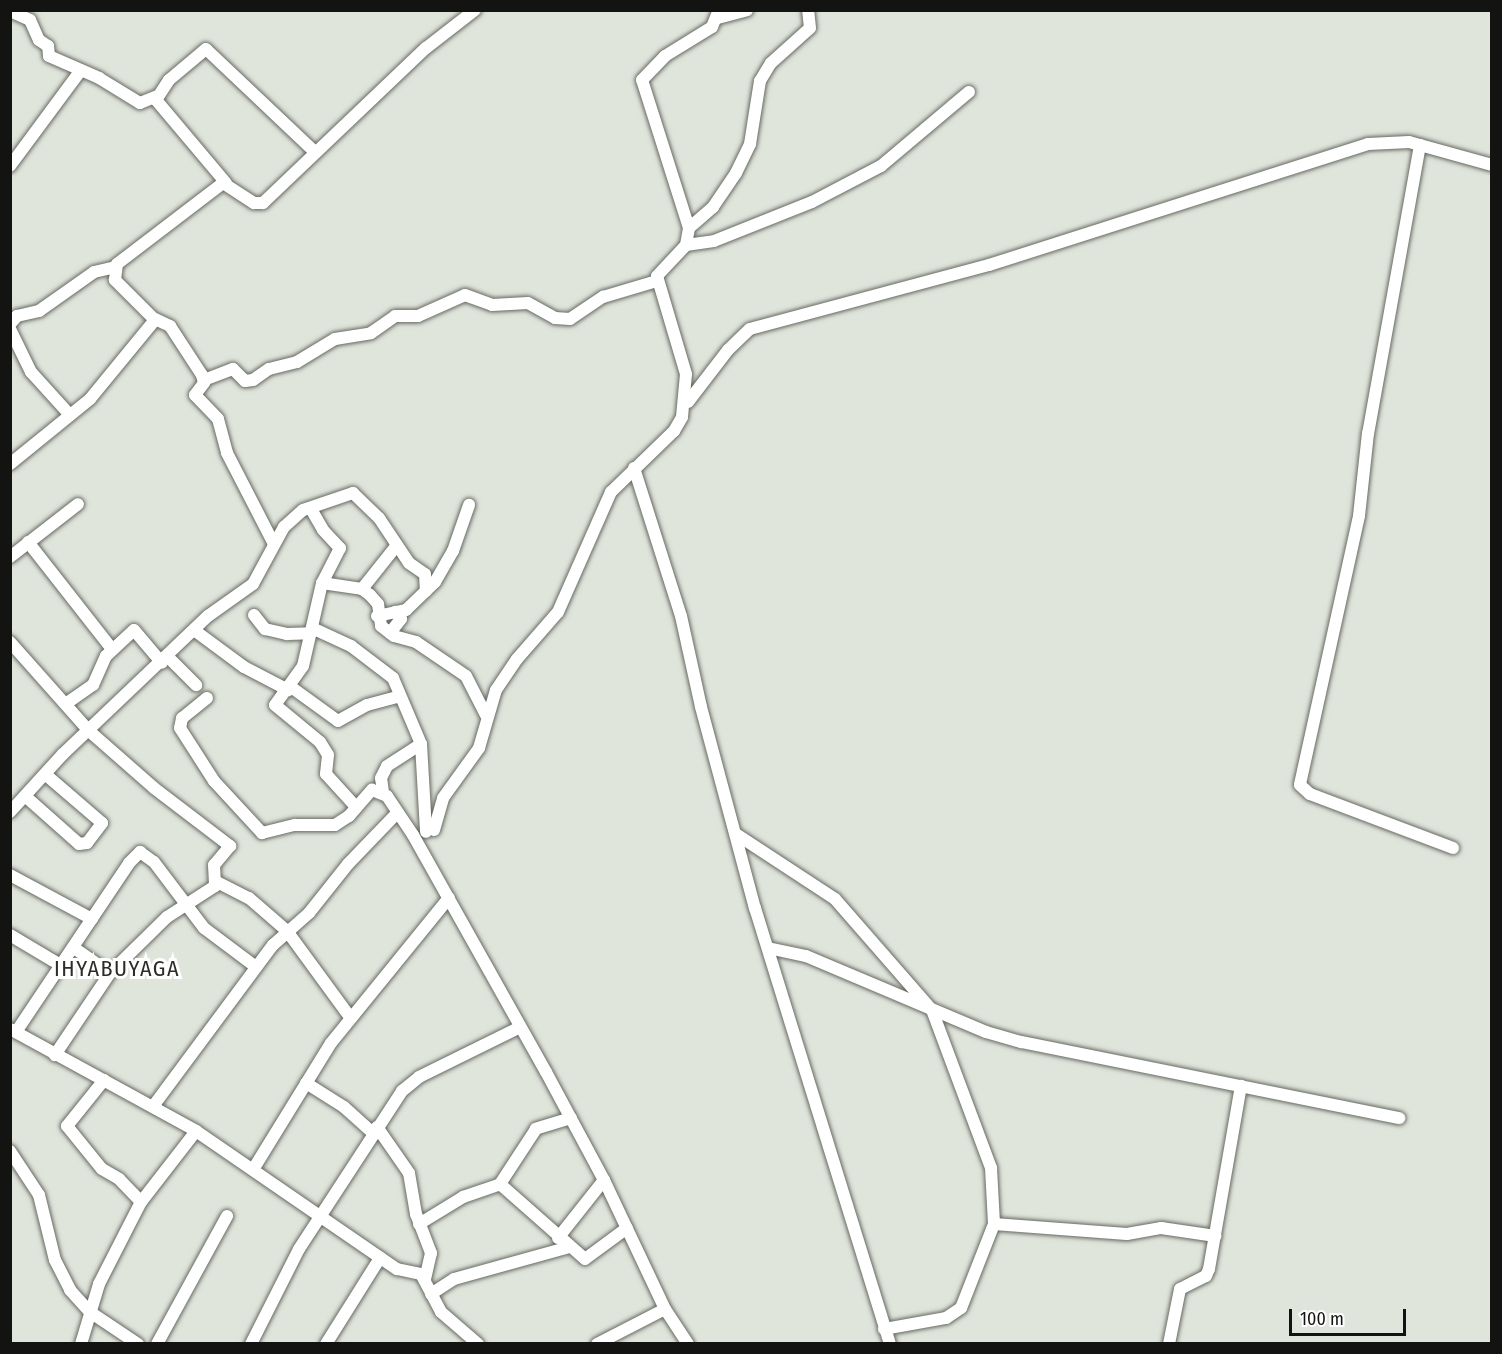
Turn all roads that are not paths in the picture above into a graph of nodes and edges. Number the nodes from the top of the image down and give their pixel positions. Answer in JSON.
{"nodes":[{"id":1,"x":475,"y":10,"type":"edge"},
{"id":2,"x":747,"y":10,"type":"edge"},
{"id":3,"x":808,"y":10,"type":"edge"},
{"id":4,"x":10,"y":11,"type":"edge"},
{"id":5,"x":718,"y":14,"type":"edge"},
{"id":6,"x":10,"y":19,"type":"edge"},
{"id":7,"x":35,"y":29,"type":"junction"},
{"id":8,"x":81,"y":70,"type":"junction"},
{"id":9,"x":969,"y":92,"type":"dead end"},
{"id":10,"x":157,"y":96,"type":"junction"},
{"id":11,"x":1420,"y":145,"type":"junction"},
{"id":12,"x":315,"y":152,"type":"junction"},
{"id":13,"x":1491,"y":165,"type":"edge"},
{"id":14,"x":10,"y":166,"type":"edge"},
{"id":15,"x":226,"y":183,"type":"junction"},
{"id":16,"x":689,"y":228,"type":"junction"},
{"id":17,"x":686,"y":245,"type":"junction"},
{"id":18,"x":115,"y":267,"type":"junction"},
{"id":19,"x":657,"y":281,"type":"junction"},
{"id":20,"x":156,"y":319,"type":"junction"},
{"id":21,"x":10,"y":324,"type":"edge"},
{"id":22,"x":10,"y":329,"type":"edge"},
{"id":23,"x":204,"y":380,"type":"junction"},
{"id":24,"x":685,"y":406,"type":"junction"},
{"id":25,"x":70,"y":415,"type":"junction"},
{"id":26,"x":10,"y":464,"type":"edge"},
{"id":27,"x":634,"y":468,"type":"junction"},
{"id":28,"x":78,"y":504,"type":"dead end"},
{"id":29,"x":469,"y":505,"type":"dead end"},
{"id":30,"x":311,"y":509,"type":"junction"},
{"id":31,"x":28,"y":542,"type":"junction"},
{"id":32,"x":274,"y":544,"type":"junction"},
{"id":33,"x":397,"y":545,"type":"junction"},
{"id":34,"x":12,"y":552,"type":"edge"},
{"id":35,"x":322,"y":583,"type":"junction"},
{"id":36,"x":362,"y":590,"type":"junction"},
{"id":37,"x":426,"y":591,"type":"junction"},
{"id":38,"x":396,"y":612,"type":"junction"},
{"id":39,"x":254,"y":615,"type":"dead end"},
{"id":40,"x":377,"y":616,"type":"junction"},
{"id":41,"x":194,"y":630,"type":"junction"},
{"id":42,"x":312,"y":631,"type":"junction"},
{"id":43,"x":390,"y":633,"type":"junction"},
{"id":44,"x":10,"y":642,"type":"edge"},
{"id":45,"x":112,"y":649,"type":"junction"},
{"id":46,"x":165,"y":660,"type":"junction"},
{"id":47,"x":196,"y":685,"type":"dead end"},
{"id":48,"x":290,"y":689,"type":"junction"},
{"id":49,"x":400,"y":696,"type":"junction"},
{"id":50,"x":207,"y":698,"type":"dead end"},
{"id":51,"x":67,"y":703,"type":"junction"},
{"id":52,"x":486,"y":715,"type":"junction"},
{"id":53,"x":88,"y":730,"type":"junction"},
{"id":54,"x":421,"y":744,"type":"junction"},
{"id":55,"x":45,"y":774,"type":"junction"},
{"id":56,"x":383,"y":792,"type":"junction"},
{"id":57,"x":25,"y":796,"type":"junction"},
{"id":58,"x":356,"y":807,"type":"junction"},
{"id":59,"x":10,"y":812,"type":"edge"},
{"id":60,"x":397,"y":813,"type":"junction"},
{"id":61,"x":736,"y":834,"type":"junction"},
{"id":62,"x":1453,"y":848,"type":"dead end"},
{"id":63,"x":10,"y":875,"type":"edge"},
{"id":64,"x":217,"y":882,"type":"junction"},
{"id":65,"x":449,"y":898,"type":"junction"},
{"id":66,"x":186,"y":907,"type":"junction"},
{"id":67,"x":92,"y":919,"type":"junction"},
{"id":68,"x":287,"y":931,"type":"junction"},
{"id":69,"x":10,"y":935,"type":"edge"},
{"id":70,"x":75,"y":948,"type":"junction"},
{"id":71,"x":768,"y":948,"type":"junction"},
{"id":72,"x":62,"y":966,"type":"junction"},
{"id":73,"x":256,"y":967,"type":"junction"},
{"id":74,"x":110,"y":973,"type":"junction"},
{"id":75,"x":932,"y":1010,"type":"junction"},
{"id":76,"x":350,"y":1017,"type":"junction"},
{"id":77,"x":520,"y":1027,"type":"junction"},
{"id":78,"x":13,"y":1031,"type":"edge"},
{"id":79,"x":55,"y":1055,"type":"junction"},
{"id":80,"x":105,"y":1080,"type":"junction"},
{"id":81,"x":306,"y":1083,"type":"junction"},
{"id":82,"x":1241,"y":1086,"type":"junction"},
{"id":83,"x":154,"y":1105,"type":"junction"},
{"id":84,"x":571,"y":1118,"type":"junction"},
{"id":85,"x":1399,"y":1118,"type":"dead end"},
{"id":86,"x":375,"y":1130,"type":"junction"},
{"id":87,"x":196,"y":1131,"type":"junction"},
{"id":88,"x":10,"y":1151,"type":"edge"},
{"id":89,"x":254,"y":1168,"type":"junction"},
{"id":90,"x":604,"y":1180,"type":"junction"},
{"id":91,"x":500,"y":1184,"type":"junction"},
{"id":92,"x":141,"y":1202,"type":"junction"},
{"id":93,"x":227,"y":1216,"type":"dead end"},
{"id":94,"x":319,"y":1216,"type":"junction"},
{"id":95,"x":419,"y":1224,"type":"junction"},
{"id":96,"x":994,"y":1224,"type":"junction"},
{"id":97,"x":627,"y":1228,"type":"junction"},
{"id":98,"x":1215,"y":1236,"type":"junction"},
{"id":99,"x":558,"y":1238,"type":"junction"},
{"id":100,"x":569,"y":1247,"type":"junction"},
{"id":101,"x":380,"y":1258,"type":"junction"},
{"id":102,"x":425,"y":1280,"type":"junction"},
{"id":103,"x":431,"y":1294,"type":"junction"},
{"id":104,"x":665,"y":1309,"type":"junction"},
{"id":105,"x":90,"y":1312,"type":"junction"},
{"id":106,"x":884,"y":1329,"type":"junction"},
{"id":107,"x":81,"y":1344,"type":"edge"},
{"id":108,"x":138,"y":1344,"type":"edge"},
{"id":109,"x":158,"y":1344,"type":"edge"},
{"id":110,"x":251,"y":1344,"type":"edge"},
{"id":111,"x":326,"y":1344,"type":"edge"},
{"id":112,"x":478,"y":1344,"type":"edge"},
{"id":113,"x":597,"y":1344,"type":"edge"},
{"id":114,"x":688,"y":1344,"type":"edge"},
{"id":115,"x":890,"y":1344,"type":"edge"},
{"id":116,"x":1169,"y":1344,"type":"edge"}],
"edges":[{"from":1,"to":12,"type":"street"},
{"from":2,"to":5,"type":"street"},
{"from":3,"to":16,"type":"street"},
{"from":4,"to":7,"type":"street"},
{"from":5,"to":16,"type":"street"},
{"from":6,"to":7,"type":"street"},
{"from":7,"to":8,"type":"street"},
{"from":8,"to":10,"type":"street"},
{"from":8,"to":14,"type":"street"},
{"from":9,"to":17,"type":"street"},
{"from":10,"to":12,"type":"street"},
{"from":10,"to":15,"type":"street"},
{"from":11,"to":13,"type":"street"},
{"from":11,"to":24,"type":"street"},
{"from":11,"to":62,"type":"street"},
{"from":12,"to":15,"type":"street"},
{"from":15,"to":18,"type":"street"},
{"from":16,"to":17,"type":"street"},
{"from":17,"to":19,"type":"street"},
{"from":18,"to":20,"type":"street"},
{"from":18,"to":21,"type":"street"},
{"from":19,"to":23,"type":"street"},
{"from":19,"to":24,"type":"street"},
{"from":20,"to":23,"type":"street"},
{"from":20,"to":25,"type":"street"},
{"from":22,"to":25,"type":"street"},
{"from":23,"to":32,"type":"street"},
{"from":24,"to":27,"type":"street"},
{"from":25,"to":26,"type":"street"},
{"from":27,"to":52,"type":"street"},
{"from":27,"to":61,"type":"street"},
{"from":28,"to":31,"type":"street"},
{"from":29,"to":37,"type":"street"},
{"from":30,"to":32,"type":"street"},
{"from":30,"to":33,"type":"street"},
{"from":30,"to":35,"type":"street"},
{"from":31,"to":34,"type":"street"},
{"from":31,"to":45,"type":"street"},
{"from":32,"to":41,"type":"street"},
{"from":33,"to":36,"type":"street"},
{"from":33,"to":37,"type":"street"},
{"from":35,"to":36,"type":"street"},
{"from":35,"to":42,"type":"street"},
{"from":36,"to":40,"type":"street"},
{"from":37,"to":38,"type":"street"},
{"from":38,"to":40,"type":"street"},
{"from":38,"to":43,"type":"street"},
{"from":39,"to":42,"type":"street"},
{"from":40,"to":43,"type":"street"},
{"from":41,"to":46,"type":"street"},
{"from":41,"to":48,"type":"street"},
{"from":42,"to":48,"type":"street"},
{"from":42,"to":49,"type":"street"},
{"from":43,"to":52,"type":"street"},
{"from":44,"to":51,"type":"street"},
{"from":45,"to":46,"type":"street"},
{"from":45,"to":51,"type":"street"},
{"from":46,"to":47,"type":"street"},
{"from":46,"to":53,"type":"street"},
{"from":48,"to":49,"type":"street"},
{"from":48,"to":58,"type":"street"},
{"from":49,"to":54,"type":"street"},
{"from":50,"to":58,"type":"street"},
{"from":51,"to":53,"type":"street"},
{"from":52,"to":54,"type":"street"},
{"from":53,"to":55,"type":"street"},
{"from":53,"to":64,"type":"street"},
{"from":54,"to":56,"type":"street"},
{"from":55,"to":57,"type":"street"},
{"from":55,"to":57,"type":"street"},
{"from":56,"to":58,"type":"street"},
{"from":56,"to":60,"type":"street"},
{"from":57,"to":59,"type":"street"},
{"from":60,"to":65,"type":"street"},
{"from":60,"to":68,"type":"street"},
{"from":61,"to":71,"type":"street"},
{"from":61,"to":75,"type":"street"},
{"from":63,"to":67,"type":"street"},
{"from":64,"to":66,"type":"street"},
{"from":64,"to":68,"type":"street"},
{"from":65,"to":76,"type":"street"},
{"from":65,"to":77,"type":"street"},
{"from":66,"to":67,"type":"street"},
{"from":66,"to":73,"type":"street"},
{"from":66,"to":74,"type":"street"},
{"from":67,"to":70,"type":"street"},
{"from":68,"to":73,"type":"street"},
{"from":68,"to":76,"type":"street"},
{"from":69,"to":72,"type":"street"},
{"from":70,"to":72,"type":"street"},
{"from":70,"to":74,"type":"street"},
{"from":71,"to":75,"type":"street"},
{"from":71,"to":106,"type":"street"},
{"from":72,"to":78,"type":"street"},
{"from":73,"to":83,"type":"street"},
{"from":74,"to":79,"type":"street"},
{"from":75,"to":82,"type":"street"},
{"from":75,"to":96,"type":"street"},
{"from":76,"to":81,"type":"street"},
{"from":77,"to":84,"type":"street"},
{"from":77,"to":86,"type":"street"},
{"from":78,"to":79,"type":"street"},
{"from":79,"to":80,"type":"street"},
{"from":80,"to":83,"type":"street"},
{"from":80,"to":92,"type":"street"},
{"from":81,"to":86,"type":"street"},
{"from":81,"to":89,"type":"street"},
{"from":82,"to":85,"type":"street"},
{"from":82,"to":98,"type":"street"},
{"from":83,"to":87,"type":"street"},
{"from":84,"to":90,"type":"street"},
{"from":84,"to":91,"type":"street"},
{"from":86,"to":94,"type":"street"},
{"from":86,"to":95,"type":"street"},
{"from":87,"to":89,"type":"street"},
{"from":87,"to":92,"type":"street"},
{"from":88,"to":105,"type":"street"},
{"from":89,"to":94,"type":"street"},
{"from":90,"to":97,"type":"street"},
{"from":90,"to":99,"type":"street"},
{"from":91,"to":95,"type":"street"},
{"from":91,"to":99,"type":"street"},
{"from":92,"to":105,"type":"street"},
{"from":93,"to":109,"type":"street"},
{"from":94,"to":101,"type":"street"},
{"from":94,"to":110,"type":"street"},
{"from":95,"to":102,"type":"street"},
{"from":96,"to":98,"type":"street"},
{"from":96,"to":106,"type":"street"},
{"from":97,"to":100,"type":"street"},
{"from":97,"to":104,"type":"street"},
{"from":98,"to":116,"type":"street"},
{"from":99,"to":100,"type":"street"},
{"from":100,"to":103,"type":"street"},
{"from":101,"to":102,"type":"street"},
{"from":101,"to":111,"type":"street"},
{"from":102,"to":103,"type":"street"},
{"from":103,"to":112,"type":"street"},
{"from":104,"to":113,"type":"street"},
{"from":104,"to":114,"type":"street"},
{"from":105,"to":107,"type":"street"},
{"from":105,"to":108,"type":"street"},
{"from":106,"to":115,"type":"street"}]}
